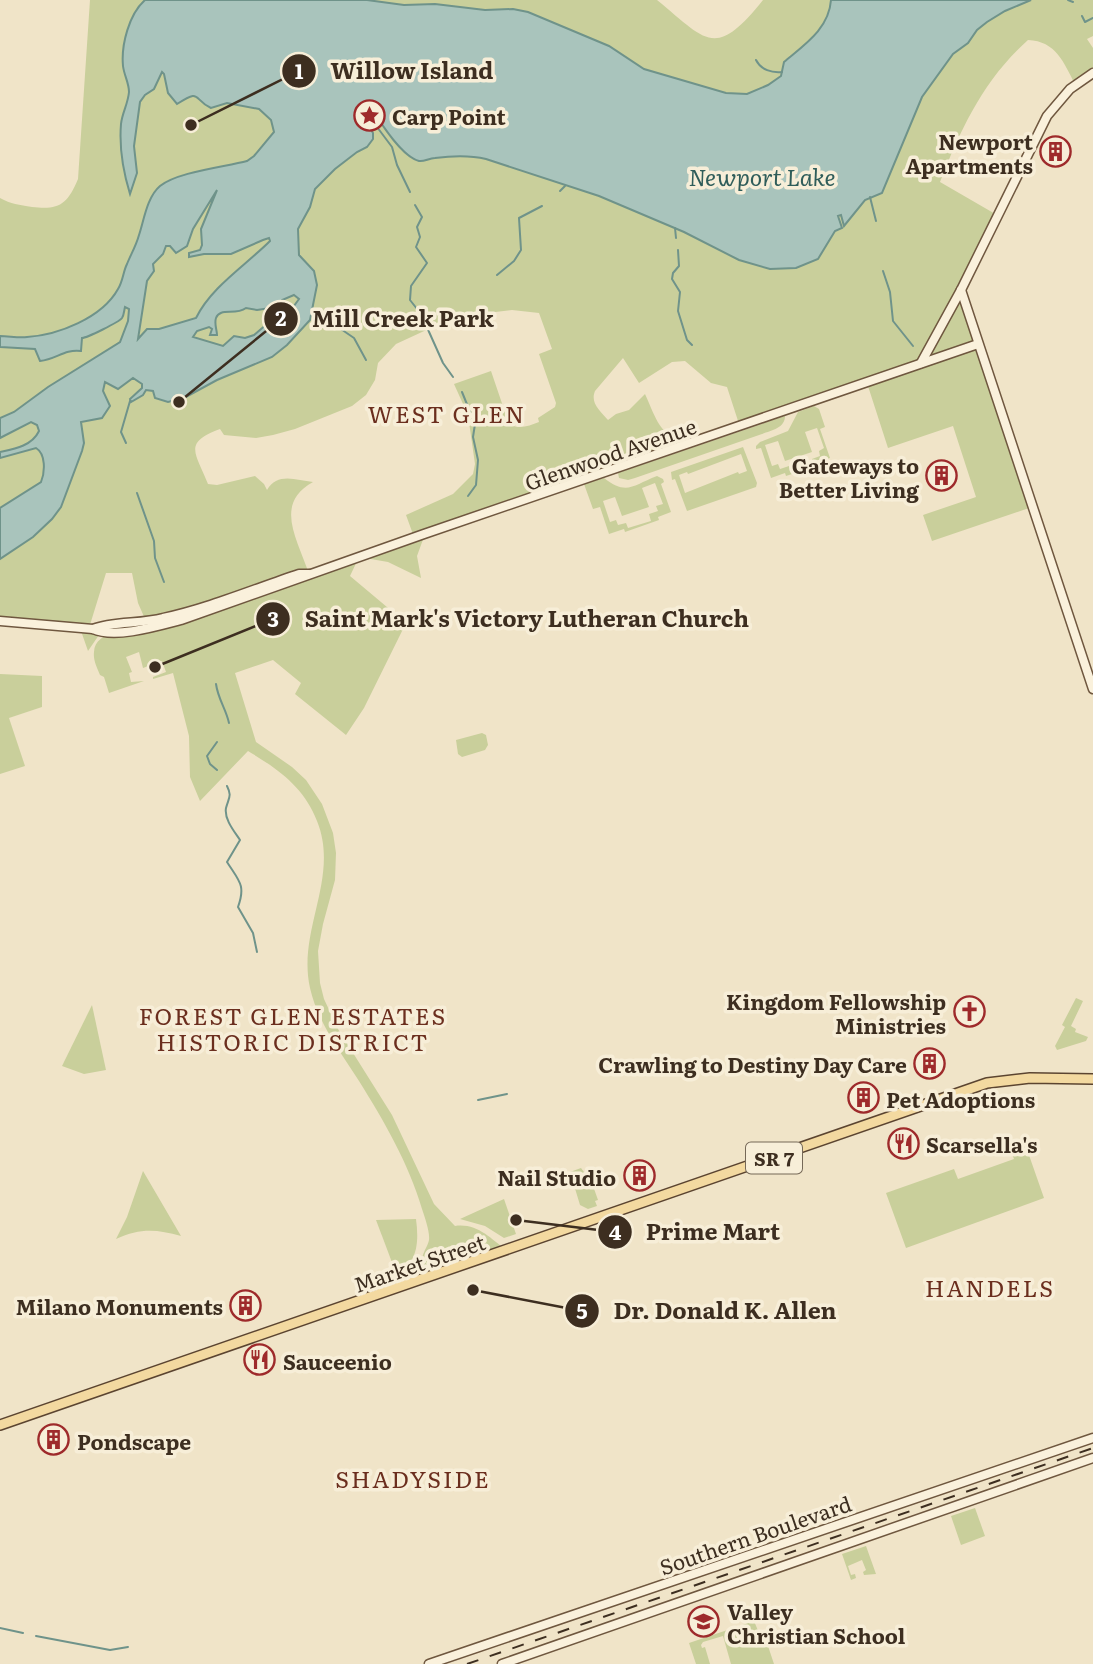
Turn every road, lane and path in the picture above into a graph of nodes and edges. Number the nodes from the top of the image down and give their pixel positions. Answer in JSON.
{"nodes":[{"id":1,"x":1093,"y":74,"type":"edge"},
{"id":2,"x":961,"y":290,"type":"junction"},
{"id":3,"x":978,"y":344,"type":"junction"},
{"id":4,"x":921,"y":363,"type":"junction"},
{"id":5,"x":0,"y":621,"type":"edge"},
{"id":6,"x":1093,"y":689,"type":"edge"},
{"id":7,"x":1093,"y":1079,"type":"edge"},
{"id":8,"x":0,"y":1425,"type":"edge"},
{"id":9,"x":1093,"y":1438,"type":"edge"},
{"id":10,"x":1093,"y":1458,"type":"edge"},
{"id":11,"x":429,"y":1664,"type":"edge"},
{"id":12,"x":502,"y":1664,"type":"edge"}],
"edges":[{"from":1,"to":2,"type":"street"},
{"from":2,"to":3,"type":"street"},
{"from":2,"to":4,"type":"street"},
{"from":3,"to":4,"type":"street","name":"Glenwood Avenue"},
{"from":3,"to":6,"type":"street"},
{"from":4,"to":5,"type":"street","name":"Glenwood Avenue"},
{"from":7,"to":8,"type":"main road","name":"Market Street","number":"SR 7"},
{"from":9,"to":11,"type":"street","name":"Southern Boulevard"},
{"from":10,"to":12,"type":"street","name":"Southern Boulevard"}]}
